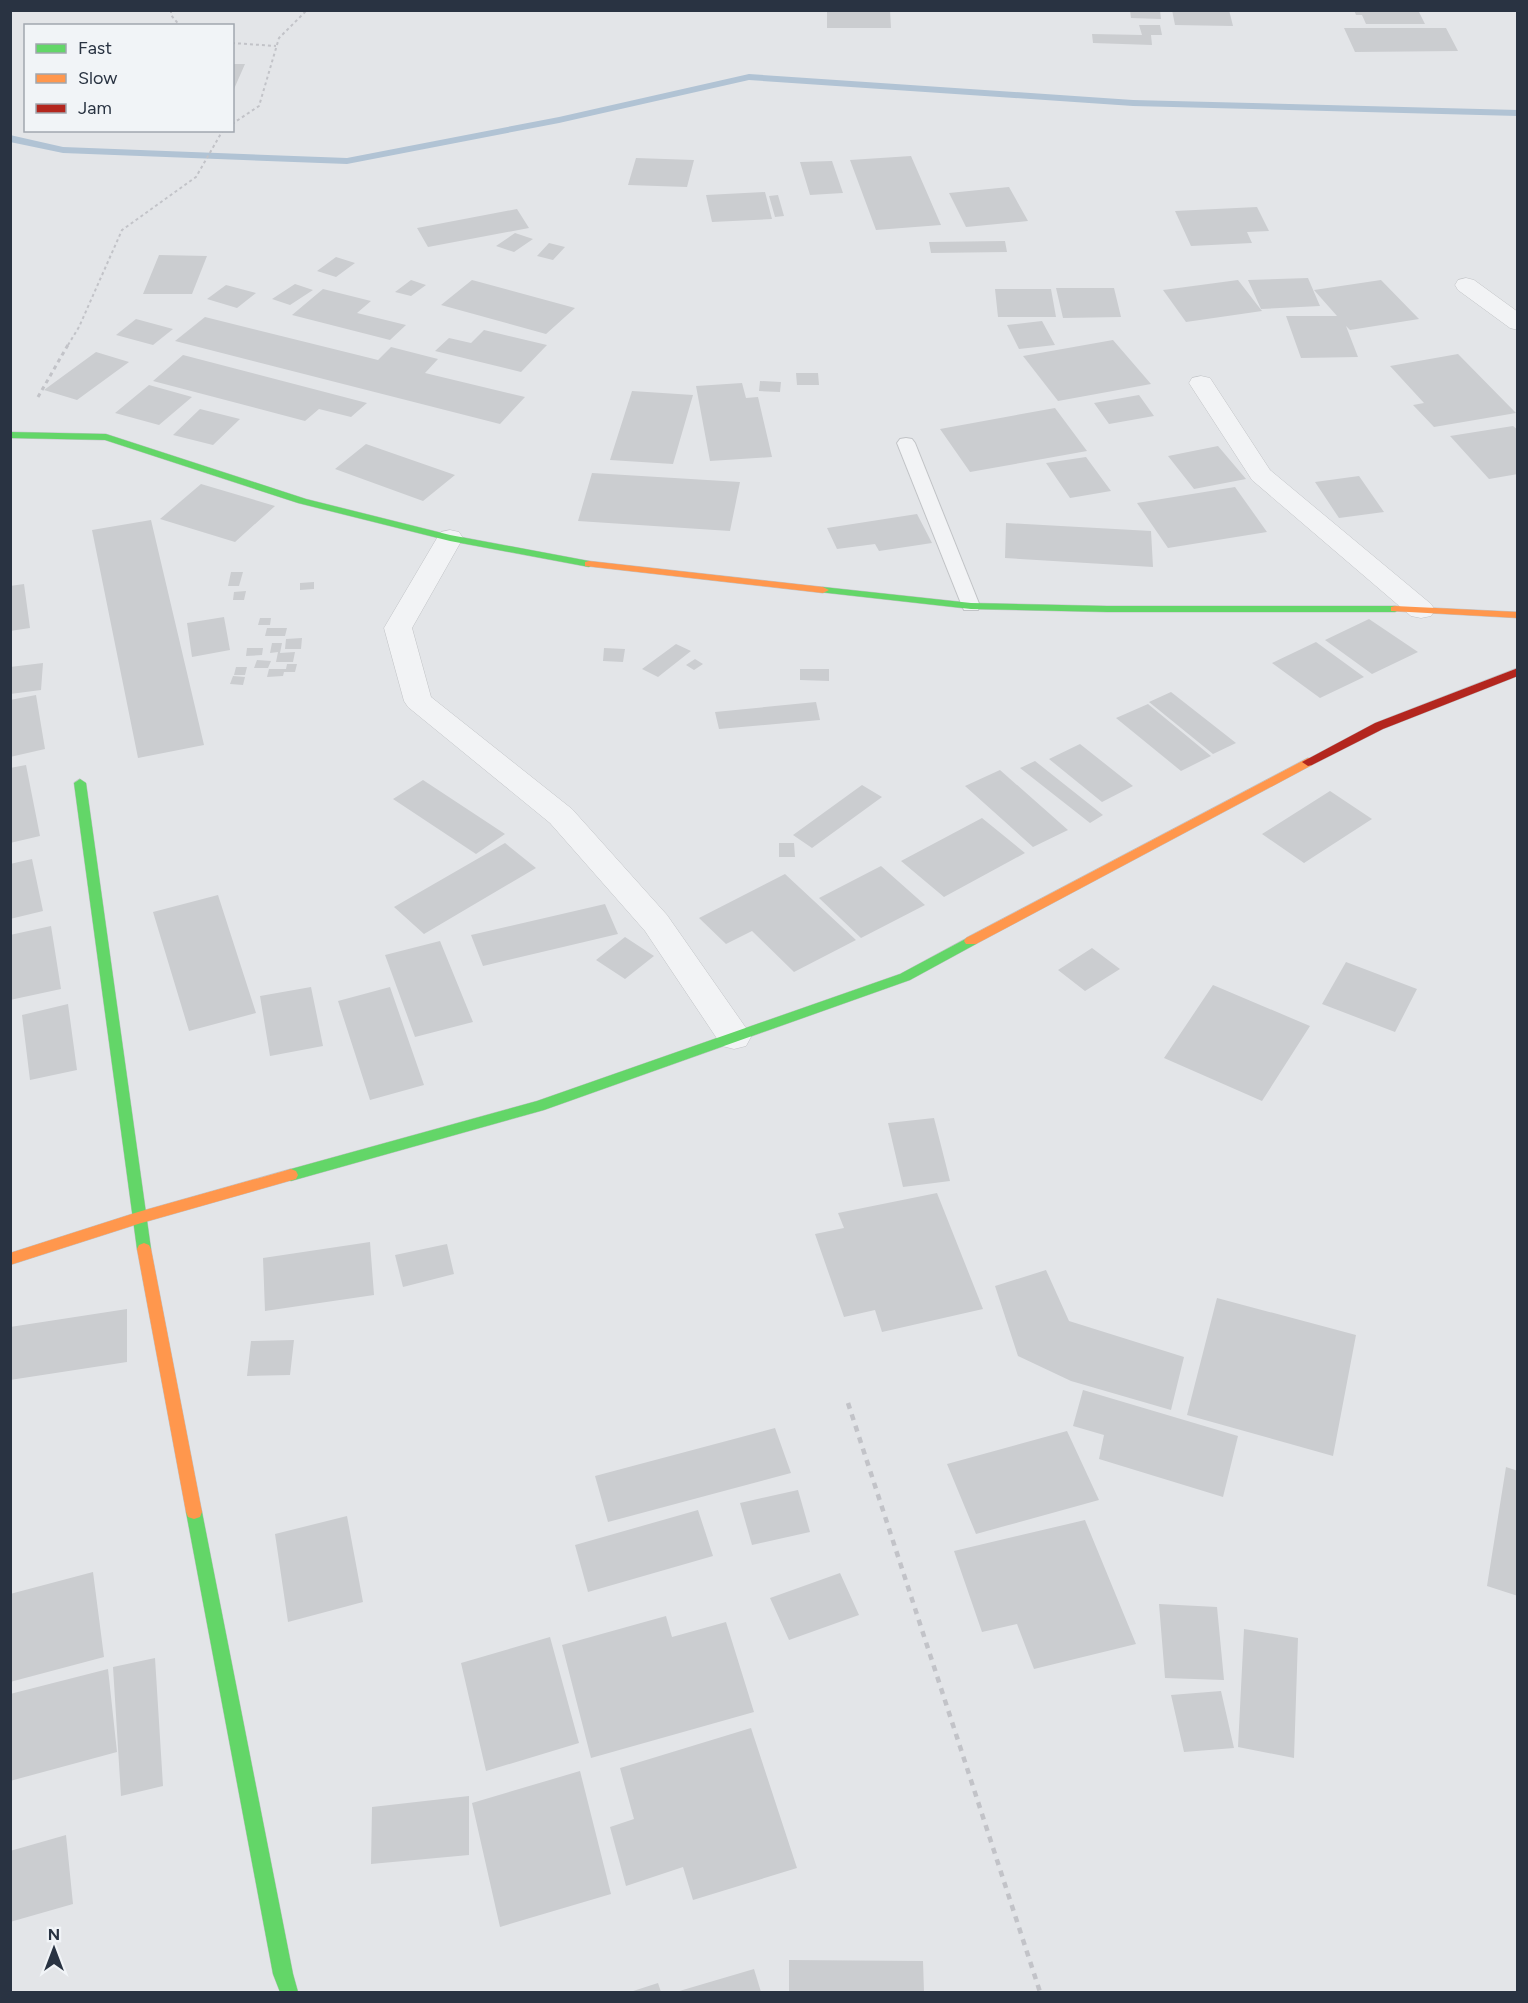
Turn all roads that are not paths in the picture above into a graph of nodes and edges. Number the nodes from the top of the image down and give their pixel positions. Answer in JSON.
{"nodes":[{"id":1,"x":1466,"y":285,"type":"dead end"},
{"id":2,"x":1518,"y":323,"type":"edge"},
{"id":3,"x":1201,"y":383,"type":"dead end"},
{"id":4,"x":14,"y":436,"type":"edge"},
{"id":5,"x":906,"y":443,"type":"dead end"},
{"id":6,"x":450,"y":538,"type":"junction"},
{"id":7,"x":971,"y":606,"type":"junction"},
{"id":8,"x":1420,"y":610,"type":"junction"},
{"id":9,"x":1518,"y":615,"type":"edge"},
{"id":10,"x":1518,"y":672,"type":"edge"},
{"id":11,"x":80,"y":783,"type":"dead end"},
{"id":12,"x":734,"y":1037,"type":"junction"},
{"id":13,"x":138,"y":1218,"type":"junction"},
{"id":14,"x":10,"y":1259,"type":"edge"},
{"id":15,"x":289,"y":1992,"type":"edge"}],
"edges":[{"from":1,"to":2,"type":"street"},
{"from":3,"to":8,"type":"street"},
{"from":4,"to":6,"type":"street"},
{"from":5,"to":7,"type":"lane"},
{"from":6,"to":7,"type":"street"},
{"from":6,"to":12,"type":"street"},
{"from":7,"to":8,"type":"street"},
{"from":8,"to":9,"type":"street"},
{"from":10,"to":12,"type":"street"},
{"from":11,"to":13,"type":"street"},
{"from":12,"to":13,"type":"street"},
{"from":13,"to":14,"type":"street"},
{"from":13,"to":15,"type":"street"}]}
